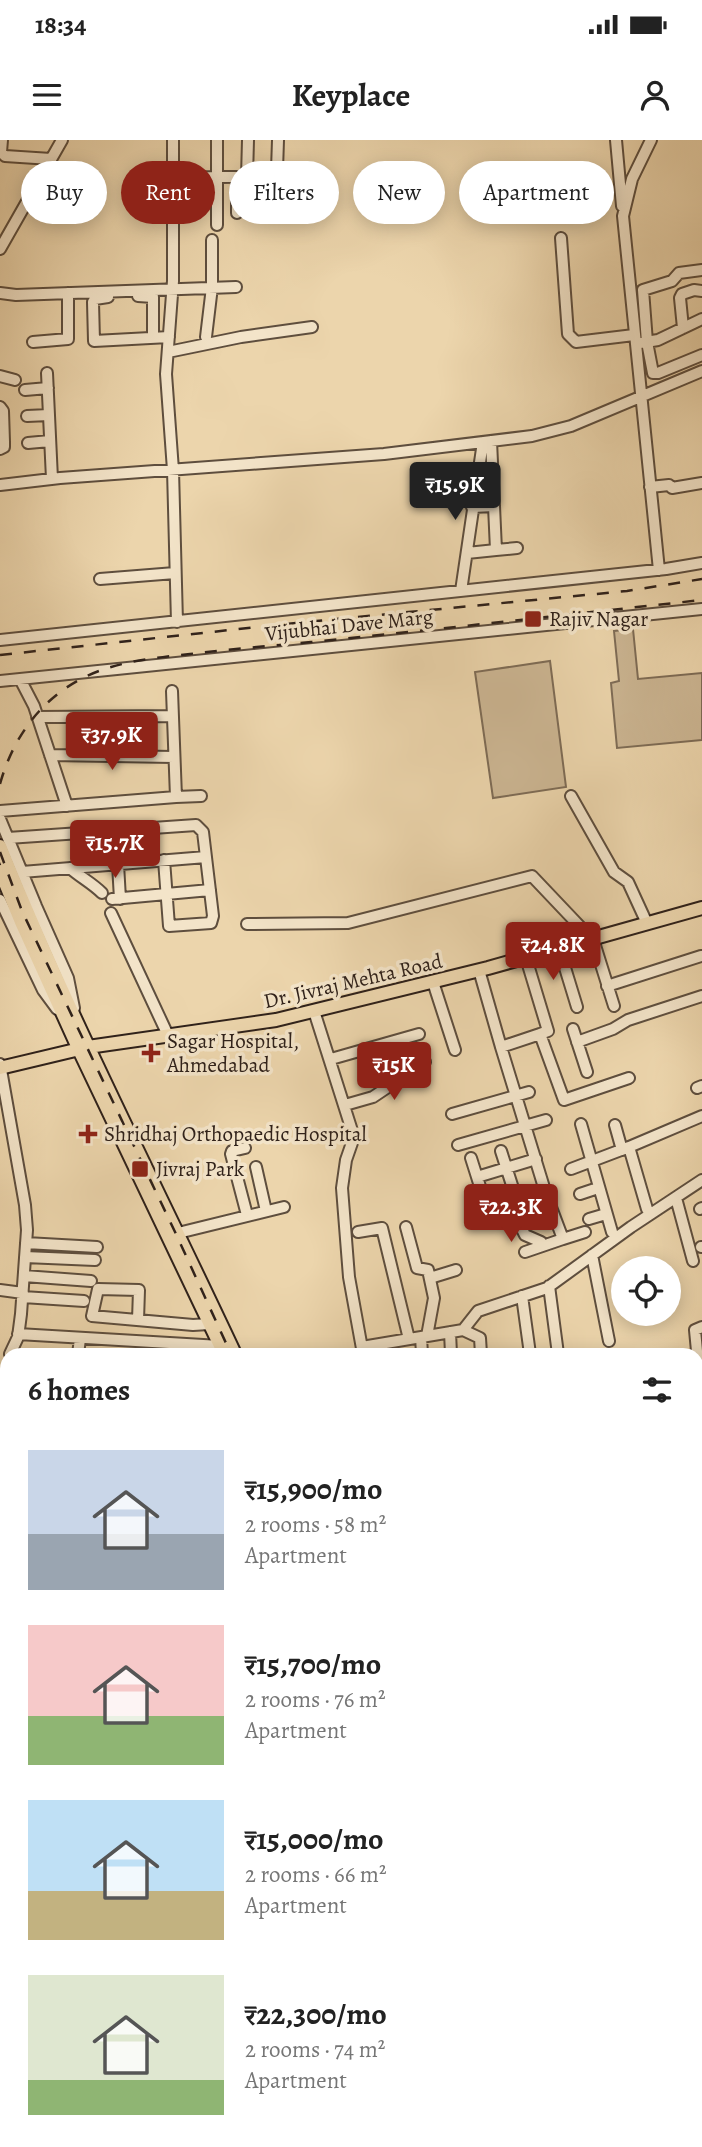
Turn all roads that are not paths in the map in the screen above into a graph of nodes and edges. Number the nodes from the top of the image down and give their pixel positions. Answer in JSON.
{"nodes":[{"id":1,"x":2,"y":140,"type":"edge"},
{"id":2,"x":62,"y":140,"type":"edge"},
{"id":3,"x":173,"y":140,"type":"edge"},
{"id":4,"x":217,"y":140,"type":"edge"},
{"id":5,"x":248,"y":140,"type":"edge"},
{"id":6,"x":278,"y":140,"type":"edge"},
{"id":7,"x":616,"y":140,"type":"edge"},
{"id":8,"x":651,"y":140,"type":"edge"},
{"id":9,"x":51,"y":159,"type":"junction"},
{"id":10,"x":174,"y":161,"type":"edge"},
{"id":11,"x":245,"y":161,"type":"edge"},
{"id":12,"x":277,"y":161,"type":"edge"},
{"id":13,"x":216,"y":177,"type":"junction"},
{"id":14,"x":229,"y":177,"type":"edge"},
{"id":15,"x":625,"y":183,"type":"junction"},
{"id":16,"x":174,"y":224,"type":"edge"},
{"id":17,"x":217,"y":225,"type":"dead end"},
{"id":18,"x":561,"y":238,"type":"dead end"},
{"id":19,"x":212,"y":240,"type":"dead end"},
{"id":20,"x":0,"y":249,"type":"edge"},
{"id":21,"x":702,"y":270,"type":"edge"},
{"id":22,"x":212,"y":287,"type":"junction"},
{"id":23,"x":236,"y":287,"type":"dead end"},
{"id":24,"x":173,"y":288,"type":"junction"},
{"id":25,"x":702,"y":291,"type":"edge"},
{"id":26,"x":0,"y":293,"type":"edge"},
{"id":27,"x":68,"y":293,"type":"junction"},
{"id":28,"x":702,"y":319,"type":"edge"},
{"id":29,"x":312,"y":327,"type":"dead end"},
{"id":30,"x":683,"y":328,"type":"junction"},
{"id":31,"x":169,"y":337,"type":"junction"},
{"id":32,"x":206,"y":337,"type":"dead end"},
{"id":33,"x":153,"y":338,"type":"junction"},
{"id":34,"x":634,"y":339,"type":"junction"},
{"id":35,"x":33,"y":342,"type":"dead end"},
{"id":36,"x":647,"y":342,"type":"junction"},
{"id":37,"x":168,"y":352,"type":"junction"},
{"id":38,"x":702,"y":355,"type":"edge"},
{"id":39,"x":702,"y":371,"type":"edge"},
{"id":40,"x":47,"y":373,"type":"dead end"},
{"id":41,"x":0,"y":376,"type":"edge"},
{"id":42,"x":15,"y":380,"type":"dead end"},
{"id":43,"x":48,"y":388,"type":"junction"},
{"id":44,"x":25,"y":390,"type":"dead end"},
{"id":45,"x":641,"y":397,"type":"junction"},
{"id":46,"x":0,"y":407,"type":"edge"},
{"id":47,"x":49,"y":415,"type":"junction"},
{"id":48,"x":27,"y":416,"type":"dead end"},
{"id":49,"x":50,"y":441,"type":"junction"},
{"id":50,"x":487,"y":442,"type":"junction"},
{"id":51,"x":28,"y":443,"type":"dead end"},
{"id":52,"x":0,"y":449,"type":"edge"},
{"id":53,"x":173,"y":470,"type":"junction"},
{"id":54,"x":702,"y":477,"type":"edge"},
{"id":55,"x":52,"y":479,"type":"junction"},
{"id":56,"x":702,"y":483,"type":"edge"},
{"id":57,"x":0,"y":485,"type":"edge"},
{"id":58,"x":669,"y":485,"type":"junction"},
{"id":59,"x":650,"y":487,"type":"junction"},
{"id":60,"x":494,"y":506,"type":"junction"},
{"id":61,"x":472,"y":507,"type":"junction"},
{"id":62,"x":517,"y":548,"type":"dead end"},
{"id":63,"x":496,"y":550,"type":"junction"},
{"id":64,"x":467,"y":553,"type":"junction"},
{"id":65,"x":702,"y":563,"type":"edge"},
{"id":66,"x":659,"y":570,"type":"junction"},
{"id":67,"x":176,"y":572,"type":"junction"},
{"id":68,"x":100,"y":579,"type":"dead end"},
{"id":69,"x":461,"y":591,"type":"junction"},
{"id":70,"x":702,"y":609,"type":"edge"},
{"id":71,"x":177,"y":622,"type":"junction"},
{"id":72,"x":0,"y":640,"type":"edge"},
{"id":73,"x":20,"y":679,"type":"junction"},
{"id":74,"x":0,"y":681,"type":"edge"},
{"id":75,"x":172,"y":691,"type":"dead end"},
{"id":76,"x":173,"y":716,"type":"junction"},
{"id":77,"x":37,"y":717,"type":"junction"},
{"id":78,"x":103,"y":717,"type":"junction"},
{"id":79,"x":50,"y":755,"type":"junction"},
{"id":80,"x":102,"y":756,"type":"junction"},
{"id":81,"x":174,"y":757,"type":"junction"},
{"id":82,"x":201,"y":796,"type":"dead end"},
{"id":83,"x":571,"y":796,"type":"dead end"},
{"id":84,"x":176,"y":797,"type":"junction"},
{"id":85,"x":67,"y":806,"type":"junction"},
{"id":86,"x":0,"y":811,"type":"edge"},
{"id":87,"x":0,"y":818,"type":"edge"},
{"id":88,"x":4,"y":842,"type":"edge"},
{"id":89,"x":206,"y":857,"type":"junction"},
{"id":90,"x":164,"y":860,"type":"junction"},
{"id":91,"x":118,"y":864,"type":"junction"},
{"id":92,"x":70,"y":868,"type":"junction"},
{"id":93,"x":0,"y":871,"type":"edge"},
{"id":94,"x":22,"y":872,"type":"junction"},
{"id":95,"x":210,"y":890,"type":"junction"},
{"id":96,"x":102,"y":893,"type":"dead end"},
{"id":97,"x":166,"y":894,"type":"junction"},
{"id":98,"x":1,"y":903,"type":"edge"},
{"id":99,"x":702,"y":906,"type":"edge"},
{"id":100,"x":111,"y":913,"type":"dead end"},
{"id":101,"x":645,"y":919,"type":"junction"},
{"id":102,"x":247,"y":924,"type":"dead end"},
{"id":103,"x":590,"y":937,"type":"junction"},
{"id":104,"x":559,"y":948,"type":"junction"},
{"id":105,"x":701,"y":956,"type":"edge"},
{"id":106,"x":526,"y":958,"type":"junction"},
{"id":107,"x":479,"y":970,"type":"junction"},
{"id":108,"x":433,"y":982,"type":"junction"},
{"id":109,"x":56,"y":986,"type":"junction"},
{"id":110,"x":607,"y":986,"type":"junction"},
{"id":111,"x":702,"y":996,"type":"edge"},
{"id":112,"x":614,"y":1006,"type":"dead end"},
{"id":113,"x":577,"y":1007,"type":"dead end"},
{"id":114,"x":314,"y":1011,"type":"junction"},
{"id":115,"x":71,"y":1020,"type":"junction"},
{"id":116,"x":573,"y":1029,"type":"dead end"},
{"id":117,"x":166,"y":1031,"type":"junction"},
{"id":118,"x":419,"y":1034,"type":"dead end"},
{"id":119,"x":540,"y":1034,"type":"junction"},
{"id":120,"x":577,"y":1042,"type":"junction"},
{"id":121,"x":83,"y":1046,"type":"junction"},
{"id":122,"x":501,"y":1047,"type":"junction"},
{"id":123,"x":455,"y":1050,"type":"dead end"},
{"id":124,"x":331,"y":1059,"type":"junction"},
{"id":125,"x":425,"y":1062,"type":"dead end"},
{"id":126,"x":0,"y":1065,"type":"edge"},
{"id":127,"x":587,"y":1072,"type":"dead end"},
{"id":128,"x":629,"y":1078,"type":"dead end"},
{"id":129,"x":528,"y":1092,"type":"dead end"},
{"id":130,"x":516,"y":1095,"type":"junction"},
{"id":131,"x":345,"y":1105,"type":"junction"},
{"id":132,"x":452,"y":1114,"type":"dead end"},
{"id":133,"x":702,"y":1116,"type":"edge"},
{"id":134,"x":546,"y":1119,"type":"dead end"},
{"id":135,"x":581,"y":1124,"type":"dead end"},
{"id":136,"x":615,"y":1125,"type":"dead end"},
{"id":137,"x":525,"y":1126,"type":"junction"},
{"id":138,"x":458,"y":1145,"type":"dead end"},
{"id":139,"x":245,"y":1148,"type":"dead end"},
{"id":140,"x":626,"y":1148,"type":"junction"},
{"id":141,"x":501,"y":1151,"type":"dead end"},
{"id":142,"x":471,"y":1157,"type":"dead end"},
{"id":143,"x":536,"y":1159,"type":"junction"},
{"id":144,"x":590,"y":1161,"type":"junction"},
{"id":145,"x":256,"y":1167,"type":"dead end"},
{"id":146,"x":507,"y":1168,"type":"junction"},
{"id":147,"x":571,"y":1169,"type":"dead end"},
{"id":148,"x":477,"y":1177,"type":"junction"},
{"id":149,"x":702,"y":1180,"type":"edge"},
{"id":150,"x":598,"y":1188,"type":"junction"},
{"id":151,"x":580,"y":1194,"type":"dead end"},
{"id":152,"x":548,"y":1197,"type":"junction"},
{"id":153,"x":676,"y":1198,"type":"junction"},
{"id":154,"x":284,"y":1207,"type":"dead end"},
{"id":155,"x":519,"y":1207,"type":"junction"},
{"id":156,"x":647,"y":1209,"type":"dead end"},
{"id":157,"x":266,"y":1211,"type":"junction"},
{"id":158,"x":606,"y":1214,"type":"junction"},
{"id":159,"x":247,"y":1215,"type":"junction"},
{"id":160,"x":517,"y":1219,"type":"dead end"},
{"id":161,"x":589,"y":1219,"type":"dead end"},
{"id":162,"x":406,"y":1227,"type":"dead end"},
{"id":163,"x":358,"y":1232,"type":"dead end"},
{"id":164,"x":585,"y":1232,"type":"dead end"},
{"id":165,"x":178,"y":1233,"type":"junction"},
{"id":166,"x":612,"y":1233,"type":"dead end"},
{"id":167,"x":563,"y":1239,"type":"junction"},
{"id":168,"x":26,"y":1243,"type":"junction"},
{"id":169,"x":542,"y":1246,"type":"junction"},
{"id":170,"x":97,"y":1247,"type":"dead end"},
{"id":171,"x":525,"y":1252,"type":"dead end"},
{"id":172,"x":592,"y":1255,"type":"junction"},
{"id":173,"x":25,"y":1256,"type":"junction"},
{"id":174,"x":95,"y":1261,"type":"dead end"},
{"id":175,"x":693,"y":1261,"type":"dead end"},
{"id":176,"x":456,"y":1270,"type":"dead end"},
{"id":177,"x":24,"y":1276,"type":"junction"},
{"id":178,"x":430,"y":1278,"type":"junction"},
{"id":179,"x":91,"y":1281,"type":"dead end"},
{"id":180,"x":549,"y":1286,"type":"junction"},
{"id":181,"x":0,"y":1290,"type":"edge"},
{"id":182,"x":23,"y":1295,"type":"junction"},
{"id":183,"x":522,"y":1296,"type":"junction"},
{"id":184,"x":84,"y":1301,"type":"dead end"},
{"id":185,"x":138,"y":1320,"type":"junction"},
{"id":186,"x":209,"y":1324,"type":"junction"},
{"id":187,"x":702,"y":1326,"type":"edge"},
{"id":188,"x":463,"y":1330,"type":"junction"},
{"id":189,"x":450,"y":1332,"type":"junction"},
{"id":190,"x":18,"y":1334,"type":"junction"},
{"id":191,"x":424,"y":1336,"type":"junction"},
{"id":192,"x":80,"y":1339,"type":"junction"},
{"id":193,"x":409,"y":1339,"type":"junction"},
{"id":194,"x":111,"y":1340,"type":"junction"},
{"id":195,"x":610,"y":1341,"type":"dead end"},
{"id":196,"x":14,"y":1348,"type":"edge"},
{"id":197,"x":79,"y":1348,"type":"edge"},
{"id":198,"x":110,"y":1348,"type":"edge"},
{"id":199,"x":200,"y":1348,"type":"edge"},
{"id":200,"x":221,"y":1348,"type":"edge"},
{"id":201,"x":232,"y":1348,"type":"edge"},
{"id":202,"x":362,"y":1348,"type":"edge"},
{"id":203,"x":391,"y":1348,"type":"edge"},
{"id":204,"x":423,"y":1348,"type":"edge"},
{"id":205,"x":451,"y":1348,"type":"edge"},
{"id":206,"x":481,"y":1348,"type":"edge"},
{"id":207,"x":529,"y":1348,"type":"edge"},
{"id":208,"x":557,"y":1348,"type":"edge"},
{"id":209,"x":697,"y":1348,"type":"edge"}],
"edges":[{"from":1,"to":9,"type":"street"},
{"from":2,"to":9,"type":"street"},
{"from":3,"to":10,"type":"street"},
{"from":4,"to":13,"type":"street"},
{"from":5,"to":11,"type":"street"},
{"from":6,"to":12,"type":"street"},
{"from":7,"to":15,"type":"street"},
{"from":8,"to":15,"type":"street"},
{"from":9,"to":20,"type":"street"},
{"from":13,"to":14,"type":"street"},
{"from":13,"to":17,"type":"street"},
{"from":15,"to":34,"type":"street"},
{"from":16,"to":24,"type":"street"},
{"from":18,"to":34,"type":"street"},
{"from":19,"to":22,"type":"street"},
{"from":21,"to":36,"type":"street"},
{"from":22,"to":23,"type":"street"},
{"from":22,"to":24,"type":"street"},
{"from":22,"to":32,"type":"street"},
{"from":24,"to":27,"type":"street"},
{"from":24,"to":31,"type":"street"},
{"from":25,"to":30,"type":"street"},
{"from":26,"to":27,"type":"street"},
{"from":27,"to":35,"type":"street"},
{"from":28,"to":30,"type":"street"},
{"from":29,"to":37,"type":"street"},
{"from":30,"to":36,"type":"street"},
{"from":31,"to":33,"type":"street"},
{"from":31,"to":37,"type":"street"},
{"from":33,"to":33,"type":"street"},
{"from":34,"to":36,"type":"street"},
{"from":34,"to":45,"type":"street"},
{"from":36,"to":38,"type":"street"},
{"from":37,"to":53,"type":"street"},
{"from":39,"to":45,"type":"street"},
{"from":40,"to":43,"type":"street"},
{"from":41,"to":42,"type":"street"},
{"from":43,"to":44,"type":"street"},
{"from":43,"to":47,"type":"street"},
{"from":45,"to":50,"type":"street"},
{"from":45,"to":59,"type":"street"},
{"from":46,"to":52,"type":"street"},
{"from":47,"to":48,"type":"street"},
{"from":47,"to":49,"type":"street"},
{"from":49,"to":51,"type":"street"},
{"from":49,"to":55,"type":"street"},
{"from":50,"to":53,"type":"street"},
{"from":50,"to":60,"type":"street"},
{"from":50,"to":61,"type":"street"},
{"from":53,"to":55,"type":"street"},
{"from":53,"to":67,"type":"street"},
{"from":54,"to":58,"type":"street"},
{"from":55,"to":57,"type":"street"},
{"from":56,"to":58,"type":"street"},
{"from":58,"to":59,"type":"street"},
{"from":59,"to":66,"type":"street"},
{"from":60,"to":61,"type":"street"},
{"from":60,"to":63,"type":"street"},
{"from":61,"to":64,"type":"street"},
{"from":62,"to":63,"type":"street"},
{"from":63,"to":64,"type":"street"},
{"from":64,"to":69,"type":"street"},
{"from":65,"to":66,"type":"street"},
{"from":66,"to":69,"type":"street"},
{"from":67,"to":68,"type":"street"},
{"from":67,"to":71,"type":"street"},
{"from":69,"to":71,"type":"street"},
{"from":70,"to":73,"type":"street","name":"Vijubhai Dave Marg"},
{"from":71,"to":72,"type":"street"},
{"from":73,"to":74,"type":"street","name":"Vijubhai Dave Marg"},
{"from":73,"to":77,"type":"street"},
{"from":75,"to":76,"type":"street"},
{"from":76,"to":78,"type":"street"},
{"from":76,"to":81,"type":"street"},
{"from":77,"to":78,"type":"street"},
{"from":77,"to":79,"type":"street"},
{"from":78,"to":80,"type":"street"},
{"from":79,"to":80,"type":"street"},
{"from":79,"to":85,"type":"street"},
{"from":80,"to":81,"type":"street"},
{"from":81,"to":84,"type":"street"},
{"from":82,"to":84,"type":"street"},
{"from":83,"to":101,"type":"street"},
{"from":84,"to":85,"type":"street"},
{"from":85,"to":86,"type":"street"},
{"from":87,"to":88,"type":"street"},
{"from":88,"to":89,"type":"street"},
{"from":88,"to":94,"type":"street"},
{"from":88,"to":109,"type":"main road"},
{"from":89,"to":90,"type":"street"},
{"from":89,"to":95,"type":"street"},
{"from":90,"to":91,"type":"street"},
{"from":90,"to":97,"type":"street"},
{"from":91,"to":92,"type":"street"},
{"from":91,"to":97,"type":"street"},
{"from":92,"to":94,"type":"street"},
{"from":92,"to":96,"type":"street"},
{"from":93,"to":109,"type":"main road"},
{"from":94,"to":115,"type":"street"},
{"from":95,"to":97,"type":"street"},
{"from":95,"to":97,"type":"street"},
{"from":98,"to":115,"type":"street"},
{"from":99,"to":101,"type":"main road"},
{"from":99,"to":103,"type":"main road","name":"Dr. Jivraj Mehta Road"},
{"from":100,"to":117,"type":"street"},
{"from":101,"to":103,"type":"main road"},
{"from":102,"to":103,"type":"street"},
{"from":103,"to":104,"type":"main road","name":"Dr. Jivraj Mehta Road"},
{"from":103,"to":110,"type":"street"},
{"from":103,"to":117,"type":"main road"},
{"from":104,"to":106,"type":"main road","name":"Dr. Jivraj Mehta Road"},
{"from":104,"to":113,"type":"street"},
{"from":105,"to":110,"type":"street"},
{"from":106,"to":107,"type":"main road","name":"Dr. Jivraj Mehta Road"},
{"from":106,"to":119,"type":"street"},
{"from":107,"to":108,"type":"main road","name":"Dr. Jivraj Mehta Road"},
{"from":107,"to":122,"type":"street"},
{"from":108,"to":114,"type":"main road","name":"Dr. Jivraj Mehta Road"},
{"from":108,"to":123,"type":"street"},
{"from":109,"to":115,"type":"main road"},
{"from":110,"to":112,"type":"street"},
{"from":111,"to":120,"type":"street"},
{"from":114,"to":121,"type":"main road","name":"Dr. Jivraj Mehta Road"},
{"from":114,"to":124,"type":"street"},
{"from":115,"to":121,"type":"main road"},
{"from":116,"to":120,"type":"street"},
{"from":117,"to":121,"type":"main road"},
{"from":118,"to":124,"type":"street"},
{"from":119,"to":122,"type":"street"},
{"from":119,"to":128,"type":"street"},
{"from":120,"to":127,"type":"street"},
{"from":121,"to":126,"type":"main road"},
{"from":121,"to":165,"type":"main road"},
{"from":121,"to":186,"type":"main road"},
{"from":122,"to":130,"type":"street"},
{"from":124,"to":131,"type":"street"},
{"from":125,"to":131,"type":"street"},
{"from":126,"to":168,"type":"street"},
{"from":129,"to":130,"type":"street"},
{"from":130,"to":132,"type":"street"},
{"from":130,"to":137,"type":"street"},
{"from":131,"to":202,"type":"street"},
{"from":133,"to":140,"type":"street"},
{"from":134,"to":137,"type":"street"},
{"from":135,"to":144,"type":"street"},
{"from":136,"to":140,"type":"street"},
{"from":137,"to":138,"type":"street"},
{"from":137,"to":143,"type":"street"},
{"from":139,"to":159,"type":"street"},
{"from":140,"to":144,"type":"street"},
{"from":140,"to":156,"type":"street"},
{"from":141,"to":146,"type":"street"},
{"from":142,"to":148,"type":"street"},
{"from":143,"to":146,"type":"street"},
{"from":143,"to":152,"type":"street"},
{"from":144,"to":147,"type":"street"},
{"from":144,"to":150,"type":"street"},
{"from":145,"to":157,"type":"street"},
{"from":146,"to":148,"type":"street"},
{"from":146,"to":155,"type":"street"},
{"from":148,"to":155,"type":"street"},
{"from":149,"to":153,"type":"street"},
{"from":150,"to":151,"type":"street"},
{"from":150,"to":158,"type":"street"},
{"from":152,"to":155,"type":"street"},
{"from":152,"to":167,"type":"street"},
{"from":153,"to":172,"type":"street"},
{"from":153,"to":175,"type":"street"},
{"from":154,"to":157,"type":"street"},
{"from":157,"to":159,"type":"street"},
{"from":158,"to":161,"type":"street"},
{"from":158,"to":166,"type":"street"},
{"from":159,"to":165,"type":"street"},
{"from":160,"to":169,"type":"street"},
{"from":162,"to":178,"type":"street"},
{"from":163,"to":193,"type":"street"},
{"from":164,"to":167,"type":"street"},
{"from":165,"to":201,"type":"main road"},
{"from":167,"to":169,"type":"street"},
{"from":168,"to":170,"type":"street"},
{"from":168,"to":173,"type":"street"},
{"from":169,"to":171,"type":"street"},
{"from":172,"to":180,"type":"street"},
{"from":172,"to":195,"type":"street"},
{"from":173,"to":174,"type":"street"},
{"from":173,"to":177,"type":"street"},
{"from":176,"to":178,"type":"street"},
{"from":177,"to":179,"type":"street"},
{"from":177,"to":182,"type":"street"},
{"from":178,"to":191,"type":"street"},
{"from":180,"to":183,"type":"street"},
{"from":180,"to":208,"type":"street"},
{"from":181,"to":182,"type":"street"},
{"from":182,"to":184,"type":"street"},
{"from":182,"to":190,"type":"street"},
{"from":183,"to":188,"type":"street"},
{"from":183,"to":207,"type":"street"},
{"from":185,"to":185,"type":"street"},
{"from":185,"to":186,"type":"street"},
{"from":186,"to":200,"type":"main road"},
{"from":187,"to":209,"type":"street"},
{"from":188,"to":189,"type":"street"},
{"from":188,"to":206,"type":"street"},
{"from":189,"to":191,"type":"street"},
{"from":189,"to":205,"type":"street"},
{"from":190,"to":192,"type":"street"},
{"from":190,"to":196,"type":"street"},
{"from":191,"to":193,"type":"street"},
{"from":191,"to":204,"type":"street"},
{"from":192,"to":194,"type":"street"},
{"from":192,"to":197,"type":"street"},
{"from":193,"to":203,"type":"street"},
{"from":194,"to":198,"type":"street"},
{"from":194,"to":199,"type":"street"}]}
